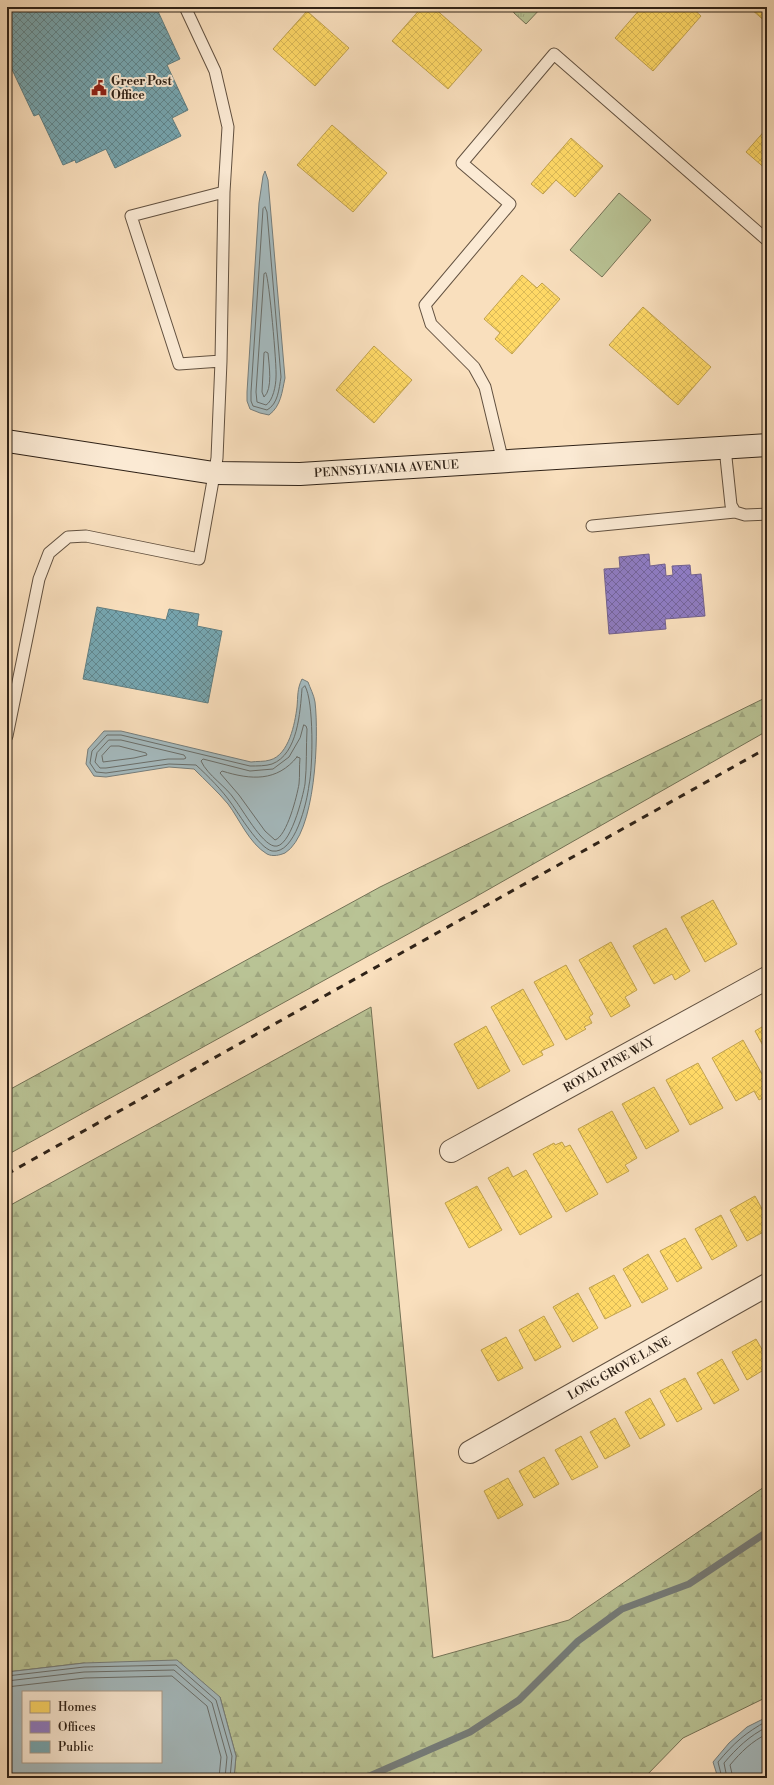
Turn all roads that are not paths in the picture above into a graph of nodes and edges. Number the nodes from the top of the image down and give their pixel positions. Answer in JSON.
{"nodes":[{"id":1,"x":185,"y":7,"type":"edge"},
{"id":2,"x":224,"y":192,"type":"junction"},
{"id":3,"x":767,"y":240,"type":"edge"},
{"id":4,"x":221,"y":361,"type":"junction"},
{"id":5,"x":7,"y":441,"type":"edge"},
{"id":6,"x":767,"y":445,"type":"edge"},
{"id":7,"x":725,"y":448,"type":"junction"},
{"id":8,"x":503,"y":462,"type":"junction"},
{"id":9,"x":214,"y":473,"type":"junction"},
{"id":10,"x":735,"y":512,"type":"junction"},
{"id":11,"x":767,"y":514,"type":"edge"},
{"id":12,"x":592,"y":526,"type":"dead end"},
{"id":13,"x":7,"y":736,"type":"edge"},
{"id":14,"x":767,"y":978,"type":"edge"},
{"id":15,"x":451,"y":1151,"type":"dead end"},
{"id":16,"x":767,"y":1285,"type":"edge"},
{"id":17,"x":470,"y":1452,"type":"dead end"}],
"edges":[{"from":1,"to":2,"type":"lane"},
{"from":2,"to":4,"type":"lane"},
{"from":2,"to":4,"type":"lane"},
{"from":3,"to":8,"type":"lane"},
{"from":4,"to":9,"type":"lane"},
{"from":5,"to":9,"type":"street","name":"PENNSYLVANIA AVENUE"},
{"from":6,"to":7,"type":"street","name":"PENNSYLVANIA AVENUE"},
{"from":7,"to":8,"type":"street","name":"PENNSYLVANIA AVENUE"},
{"from":7,"to":10,"type":"lane"},
{"from":8,"to":9,"type":"street","name":"PENNSYLVANIA AVENUE"},
{"from":9,"to":13,"type":"lane"},
{"from":10,"to":11,"type":"lane"},
{"from":10,"to":12,"type":"lane"},
{"from":14,"to":15,"type":"street","name":"ROYAL PINE WAY"},
{"from":16,"to":17,"type":"street","name":"LONG GROVE LANE"}]}
